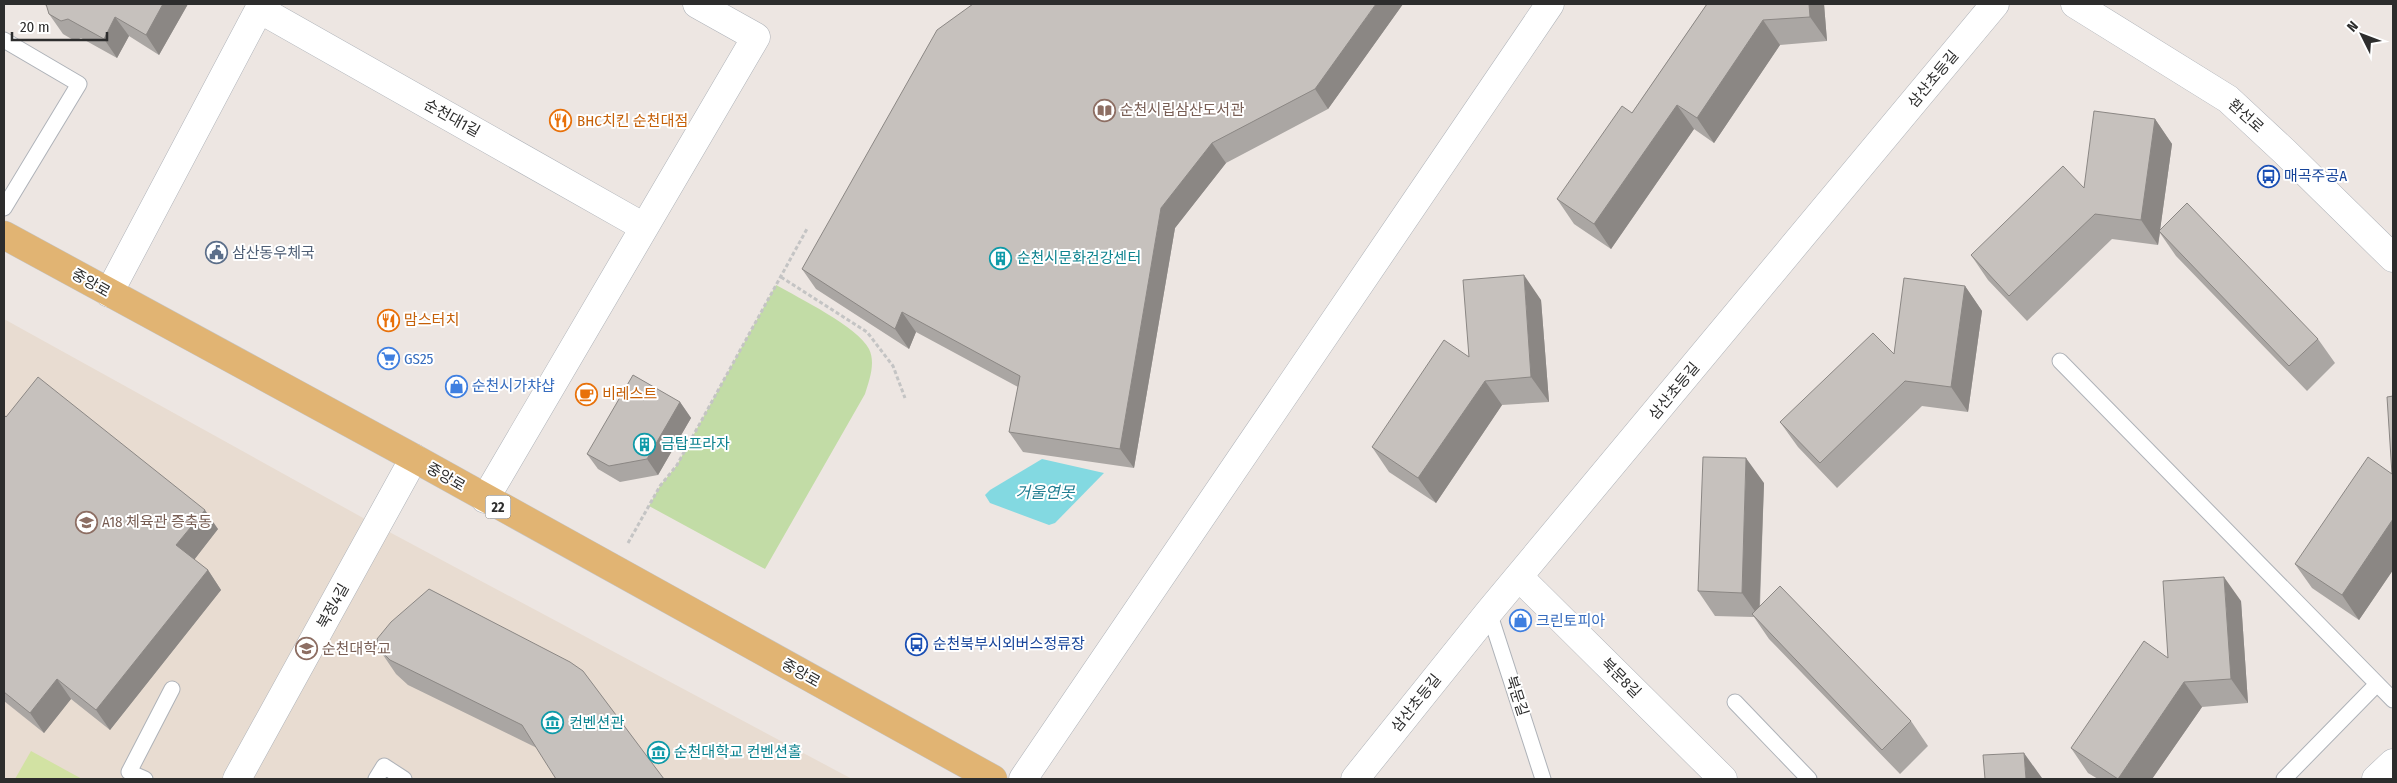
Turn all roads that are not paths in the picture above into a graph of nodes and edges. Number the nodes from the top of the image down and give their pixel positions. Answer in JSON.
{"nodes":[{"id":1,"x":697,"y":4,"type":"edge"},
{"id":2,"x":1550,"y":4,"type":"edge"},
{"id":3,"x":1995,"y":4,"type":"edge"},
{"id":4,"x":2075,"y":4,"type":"edge"},
{"id":5,"x":260,"y":6,"type":"edge"},
{"id":6,"x":4,"y":40,"type":"edge"},
{"id":7,"x":4,"y":208,"type":"edge"},
{"id":8,"x":644,"y":227,"type":"junction"},
{"id":9,"x":4,"y":235,"type":"edge"},
{"id":10,"x":2393,"y":258,"type":"edge"},
{"id":11,"x":109,"y":293,"type":"junction"},
{"id":12,"x":2060,"y":361,"type":"dead end"},
{"id":13,"x":414,"y":458,"type":"junction"},
{"id":14,"x":485,"y":499,"type":"junction"},
{"id":15,"x":1519,"y":577,"type":"junction"},
{"id":16,"x":1489,"y":612,"type":"junction"},
{"id":17,"x":2377,"y":684,"type":"junction"},
{"id":18,"x":172,"y":689,"type":"dead end"},
{"id":19,"x":2393,"y":700,"type":"edge"},
{"id":20,"x":1735,"y":702,"type":"dead end"},
{"id":21,"x":2393,"y":763,"type":"edge"},
{"id":22,"x":145,"y":779,"type":"edge"},
{"id":23,"x":237,"y":779,"type":"edge"},
{"id":24,"x":376,"y":779,"type":"edge"},
{"id":25,"x":404,"y":779,"type":"edge"},
{"id":26,"x":993,"y":779,"type":"edge"},
{"id":27,"x":1023,"y":779,"type":"edge"},
{"id":28,"x":1355,"y":779,"type":"edge"},
{"id":29,"x":1543,"y":779,"type":"edge"},
{"id":30,"x":1723,"y":779,"type":"edge"},
{"id":31,"x":1809,"y":779,"type":"edge"},
{"id":32,"x":2284,"y":779,"type":"edge"},
{"id":33,"x":2376,"y":779,"type":"edge"}],
"edges":[{"from":1,"to":8,"type":"street"},
{"from":2,"to":27,"type":"street"},
{"from":3,"to":15,"type":"street","name":"삼산초등길"},
{"from":4,"to":10,"type":"street","name":"환선로"},
{"from":5,"to":8,"type":"street","name":"순천대1길"},
{"from":5,"to":11,"type":"street","name":"순천대1길"},
{"from":6,"to":7,"type":"lane"},
{"from":8,"to":14,"type":"street"},
{"from":9,"to":11,"type":"main road","name":"중앙로","number":"22"},
{"from":11,"to":13,"type":"main road","name":"중앙로","number":"22"},
{"from":12,"to":17,"type":"lane"},
{"from":13,"to":14,"type":"main road","name":"중앙로","number":"22"},
{"from":13,"to":23,"type":"street","name":"북정4길"},
{"from":14,"to":26,"type":"main road","name":"중앙로","number":"22"},
{"from":15,"to":16,"type":"street","name":"삼산초등길"},
{"from":15,"to":30,"type":"street","name":"북문8길"},
{"from":16,"to":28,"type":"street","name":"삼산초등길"},
{"from":16,"to":29,"type":"lane","name":"북문길"},
{"from":17,"to":19,"type":"lane"},
{"from":17,"to":32,"type":"lane"},
{"from":18,"to":22,"type":"lane"},
{"from":20,"to":31,"type":"lane"},
{"from":21,"to":33,"type":"street"},
{"from":24,"to":25,"type":"lane"}]}
